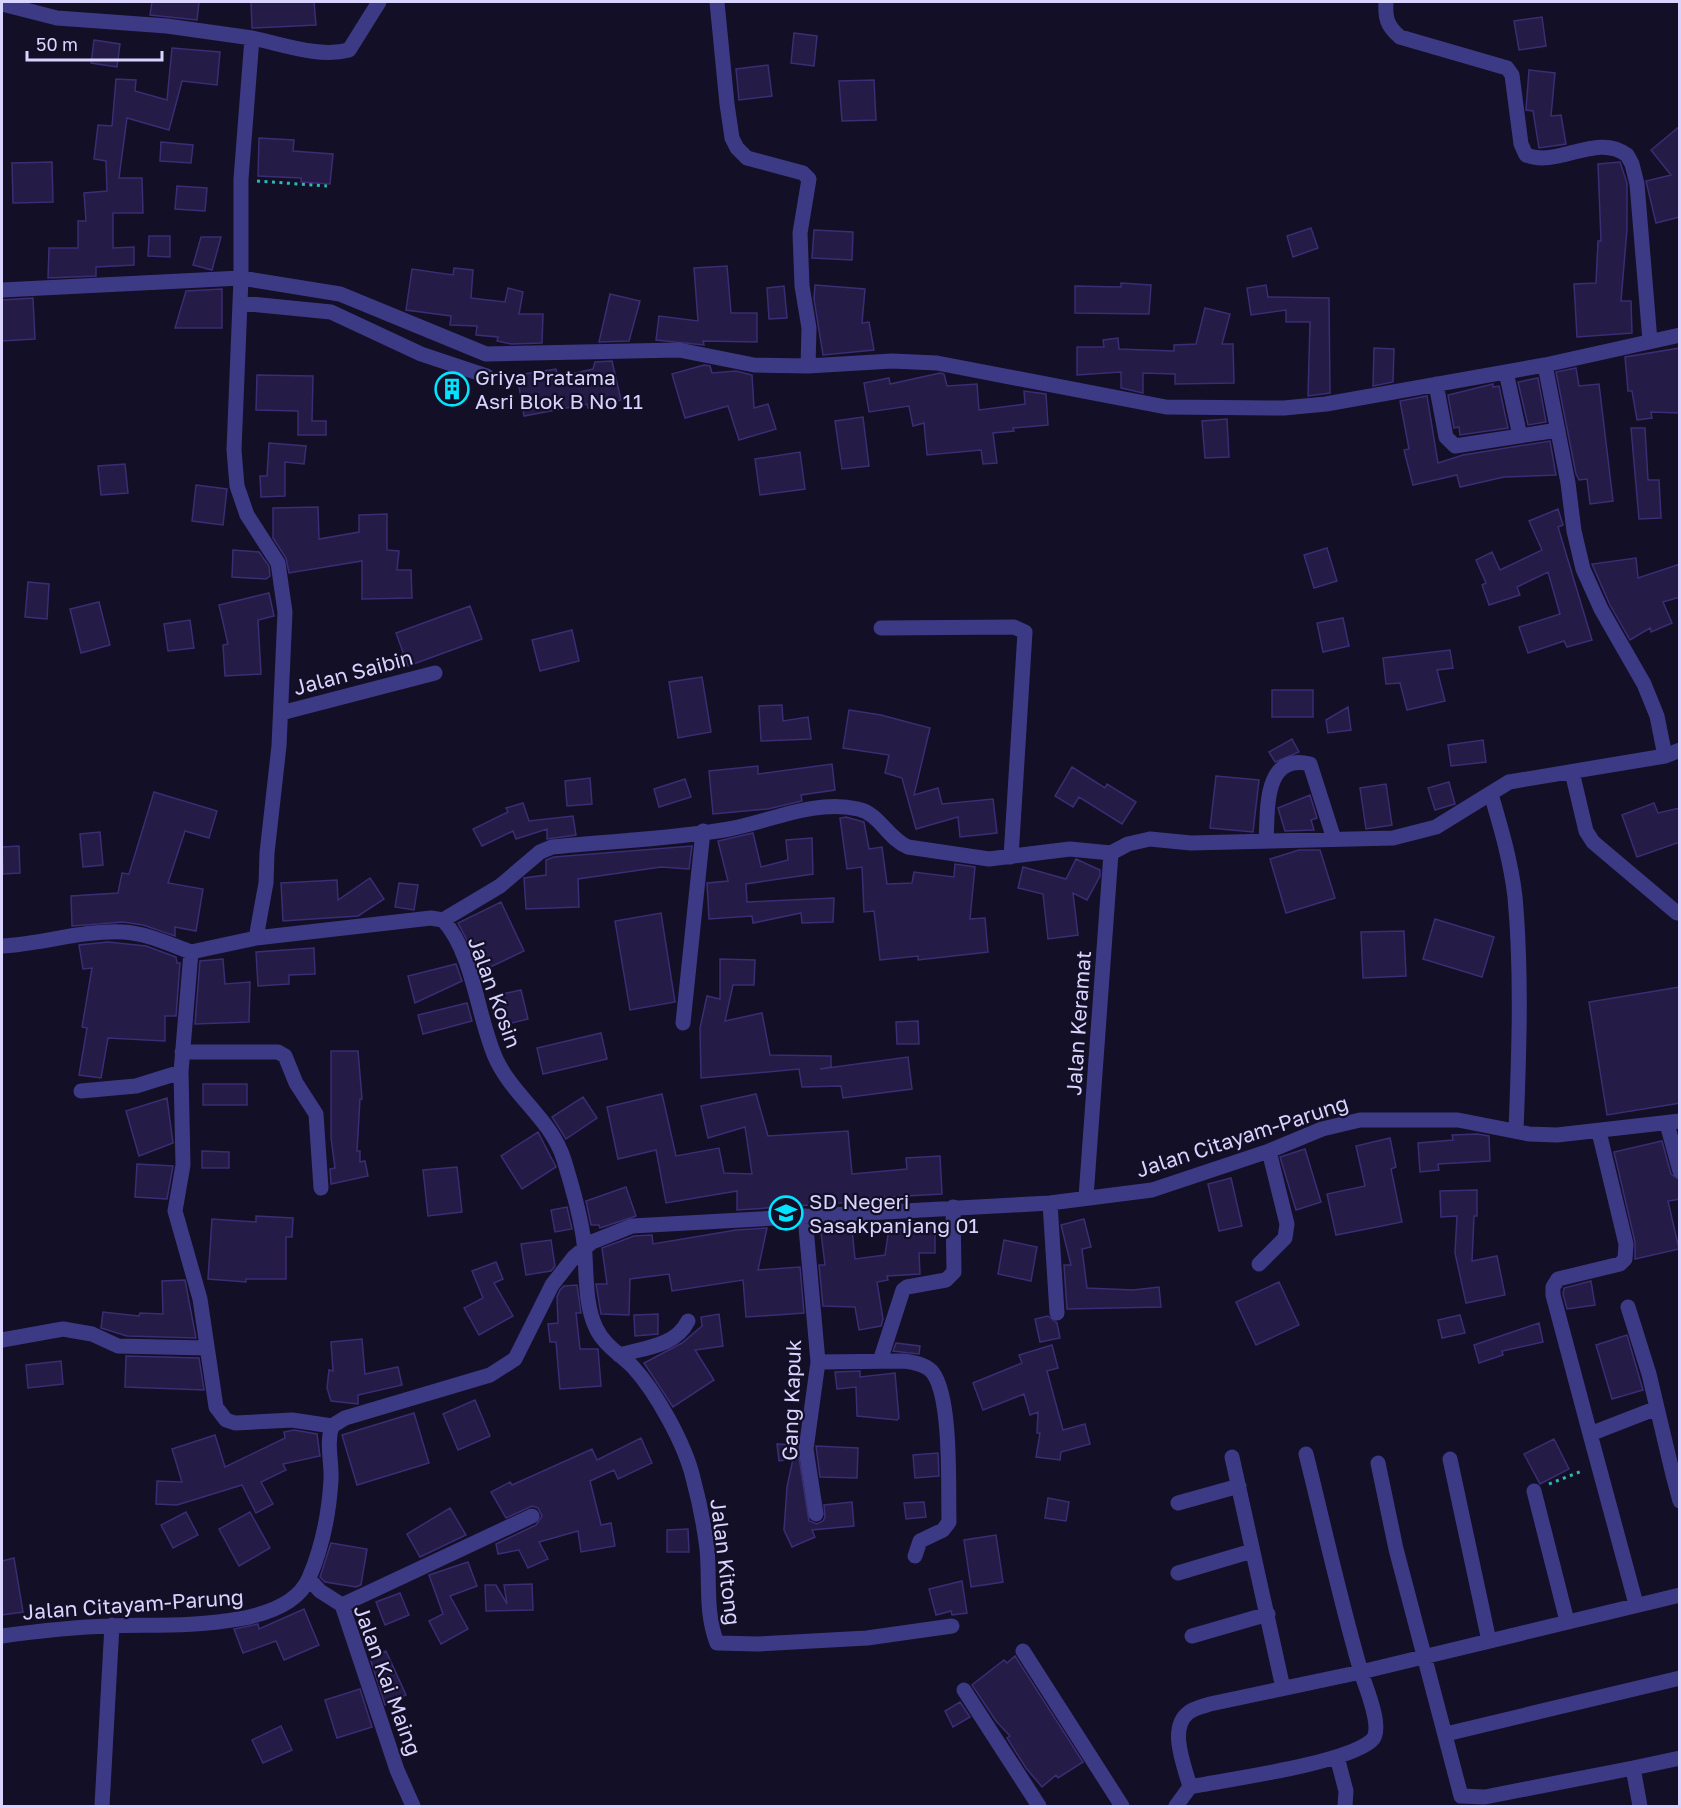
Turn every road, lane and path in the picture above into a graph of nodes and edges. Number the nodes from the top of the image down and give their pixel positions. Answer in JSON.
{"nodes":[{"id":1,"x":379,"y":2,"type":"edge"},
{"id":2,"x":717,"y":2,"type":"edge"},
{"id":3,"x":1386,"y":2,"type":"edge"},
{"id":4,"x":2,"y":4,"type":"edge"},
{"id":5,"x":252,"y":38,"type":"junction"},
{"id":6,"x":241,"y":180,"type":"junction"},
{"id":7,"x":327,"y":186,"type":"dead end"},
{"id":8,"x":241,"y":278,"type":"junction"},
{"id":9,"x":2,"y":290,"type":"edge"},
{"id":10,"x":240,"y":303,"type":"junction"},
{"id":11,"x":1680,"y":335,"type":"edge"},
{"id":12,"x":1650,"y":341,"type":"junction"},
{"id":13,"x":1545,"y":365,"type":"junction"},
{"id":14,"x":808,"y":366,"type":"junction"},
{"id":15,"x":1506,"y":372,"type":"junction"},
{"id":16,"x":487,"y":376,"type":"dead end"},
{"id":17,"x":1436,"y":384,"type":"junction"},
{"id":18,"x":1558,"y":430,"type":"junction"},
{"id":19,"x":1520,"y":436,"type":"junction"},
{"id":20,"x":881,"y":628,"type":"dead end"},
{"id":21,"x":435,"y":673,"type":"dead end"},
{"id":22,"x":281,"y":713,"type":"junction"},
{"id":23,"x":1672,"y":753,"type":"edge"},
{"id":24,"x":1572,"y":772,"type":"junction"},
{"id":25,"x":1491,"y":794,"type":"junction"},
{"id":26,"x":703,"y":831,"type":"junction"},
{"id":27,"x":1334,"y":839,"type":"junction"},
{"id":28,"x":1266,"y":841,"type":"junction"},
{"id":29,"x":1112,"y":853,"type":"junction"},
{"id":30,"x":1011,"y":857,"type":"junction"},
{"id":31,"x":1677,"y":913,"type":"dead end"},
{"id":32,"x":443,"y":920,"type":"junction"},
{"id":33,"x":256,"y":938,"type":"junction"},
{"id":34,"x":2,"y":946,"type":"edge"},
{"id":35,"x":191,"y":952,"type":"junction"},
{"id":36,"x":683,"y":1023,"type":"dead end"},
{"id":37,"x":182,"y":1052,"type":"junction"},
{"id":38,"x":180,"y":1072,"type":"junction"},
{"id":39,"x":81,"y":1090,"type":"dead end"},
{"id":40,"x":1673,"y":1123,"type":"edge"},
{"id":41,"x":1516,"y":1131,"type":"junction"},
{"id":42,"x":1599,"y":1132,"type":"junction"},
{"id":43,"x":1269,"y":1151,"type":"junction"},
{"id":44,"x":1680,"y":1172,"type":"edge"},
{"id":45,"x":321,"y":1188,"type":"dead end"},
{"id":46,"x":1086,"y":1197,"type":"junction"},
{"id":47,"x":1050,"y":1203,"type":"junction"},
{"id":48,"x":953,"y":1207,"type":"junction"},
{"id":49,"x":805,"y":1216,"type":"junction"},
{"id":50,"x":584,"y":1247,"type":"junction"},
{"id":51,"x":1259,"y":1264,"type":"dead end"},
{"id":52,"x":1628,"y":1307,"type":"dead end"},
{"id":53,"x":1057,"y":1313,"type":"dead end"},
{"id":54,"x":688,"y":1320,"type":"dead end"},
{"id":55,"x":2,"y":1340,"type":"edge"},
{"id":56,"x":206,"y":1348,"type":"junction"},
{"id":57,"x":619,"y":1355,"type":"junction"},
{"id":58,"x":880,"y":1361,"type":"junction"},
{"id":59,"x":818,"y":1362,"type":"junction"},
{"id":60,"x":1657,"y":1408,"type":"junction"},
{"id":61,"x":332,"y":1426,"type":"junction"},
{"id":62,"x":1590,"y":1434,"type":"junction"},
{"id":63,"x":1306,"y":1454,"type":"dead end"},
{"id":64,"x":1232,"y":1457,"type":"dead end"},
{"id":65,"x":1450,"y":1459,"type":"dead end"},
{"id":66,"x":1378,"y":1463,"type":"dead end"},
{"id":67,"x":1598,"y":1464,"type":"junction"},
{"id":68,"x":1676,"y":1474,"type":"edge"},
{"id":69,"x":1239,"y":1486,"type":"junction"},
{"id":70,"x":1534,"y":1491,"type":"joint"},
{"id":71,"x":1680,"y":1501,"type":"edge"},
{"id":72,"x":1178,"y":1503,"type":"dead end"},
{"id":73,"x":816,"y":1514,"type":"dead end"},
{"id":74,"x":532,"y":1516,"type":"dead end"},
{"id":75,"x":1252,"y":1551,"type":"junction"},
{"id":76,"x":915,"y":1556,"type":"dead end"},
{"id":77,"x":1178,"y":1573,"type":"dead end"},
{"id":78,"x":309,"y":1579,"type":"junction"},
{"id":79,"x":1680,"y":1595,"type":"edge"},
{"id":80,"x":1635,"y":1604,"type":"junction"},
{"id":81,"x":342,"y":1605,"type":"junction"},
{"id":82,"x":1268,"y":1614,"type":"junction"},
{"id":83,"x":1567,"y":1621,"type":"junction"},
{"id":84,"x":112,"y":1625,"type":"junction"},
{"id":85,"x":952,"y":1626,"type":"dead end"},
{"id":86,"x":2,"y":1636,"type":"edge"},
{"id":87,"x":1192,"y":1636,"type":"dead end"},
{"id":88,"x":1489,"y":1641,"type":"junction"},
{"id":89,"x":1023,"y":1651,"type":"dead end"},
{"id":90,"x":1423,"y":1655,"type":"junction"},
{"id":91,"x":1360,"y":1672,"type":"junction"},
{"id":92,"x":1680,"y":1678,"type":"edge"},
{"id":93,"x":1283,"y":1688,"type":"junction"},
{"id":94,"x":964,"y":1690,"type":"dead end"},
{"id":95,"x":1446,"y":1734,"type":"junction"},
{"id":96,"x":1337,"y":1757,"type":"junction"},
{"id":97,"x":1680,"y":1758,"type":"edge"},
{"id":98,"x":1633,"y":1768,"type":"junction"},
{"id":99,"x":1183,"y":1798,"type":"edge"},
{"id":100,"x":1038,"y":1804,"type":"edge"},
{"id":101,"x":102,"y":1806,"type":"edge"},
{"id":102,"x":413,"y":1806,"type":"edge"},
{"id":103,"x":1122,"y":1806,"type":"edge"},
{"id":104,"x":1345,"y":1806,"type":"edge"},
{"id":105,"x":1640,"y":1806,"type":"edge"}],
"edges":[{"from":1,"to":5,"type":"street"},
{"from":2,"to":14,"type":"street"},
{"from":3,"to":12,"type":"street"},
{"from":4,"to":5,"type":"street"},
{"from":5,"to":6,"type":"street"},
{"from":6,"to":7,"type":"path"},
{"from":6,"to":8,"type":"street"},
{"from":8,"to":9,"type":"street"},
{"from":8,"to":10,"type":"street"},
{"from":8,"to":14,"type":"street"},
{"from":10,"to":16,"type":"street"},
{"from":10,"to":22,"type":"street"},
{"from":11,"to":12,"type":"street"},
{"from":12,"to":13,"type":"street"},
{"from":13,"to":15,"type":"street"},
{"from":13,"to":18,"type":"street"},
{"from":14,"to":17,"type":"street"},
{"from":15,"to":17,"type":"street"},
{"from":15,"to":19,"type":"street"},
{"from":17,"to":19,"type":"street"},
{"from":18,"to":19,"type":"street"},
{"from":18,"to":23,"type":"street"},
{"from":20,"to":30,"type":"street"},
{"from":21,"to":22,"type":"street","name":"Jalan Saibin"},
{"from":22,"to":33,"type":"street"},
{"from":23,"to":24,"type":"street"},
{"from":24,"to":25,"type":"street"},
{"from":24,"to":31,"type":"street"},
{"from":25,"to":27,"type":"street"},
{"from":25,"to":41,"type":"street"},
{"from":26,"to":30,"type":"street"},
{"from":26,"to":32,"type":"street"},
{"from":26,"to":36,"type":"street"},
{"from":27,"to":28,"type":"street"},
{"from":27,"to":28,"type":"street"},
{"from":28,"to":29,"type":"street"},
{"from":29,"to":30,"type":"street"},
{"from":29,"to":46,"type":"street","name":"Jalan Keramat"},
{"from":32,"to":33,"type":"street","name":"Jalan Kosin"},
{"from":32,"to":50,"type":"street","name":"Jalan Kosin"},
{"from":33,"to":35,"type":"street","name":"Jalan Kosin"},
{"from":34,"to":35,"type":"street"},
{"from":35,"to":37,"type":"street"},
{"from":37,"to":38,"type":"street"},
{"from":37,"to":45,"type":"street"},
{"from":38,"to":39,"type":"street"},
{"from":38,"to":56,"type":"street"},
{"from":40,"to":42,"type":"street","name":"Jalan Citayam-Parung"},
{"from":40,"to":44,"type":"street"},
{"from":41,"to":42,"type":"street","name":"Jalan Citayam-Parung"},
{"from":41,"to":43,"type":"street","name":"Jalan Citayam-Parung"},
{"from":42,"to":62,"type":"street"},
{"from":43,"to":46,"type":"street","name":"Jalan Citayam-Parung"},
{"from":43,"to":51,"type":"street"},
{"from":46,"to":47,"type":"street","name":"Jalan Citayam-Parung"},
{"from":47,"to":48,"type":"street","name":"Jalan Citayam-Parung"},
{"from":47,"to":53,"type":"street"},
{"from":48,"to":49,"type":"street","name":"Jalan Citayam-Parung"},
{"from":48,"to":58,"type":"street"},
{"from":49,"to":50,"type":"street","name":"Jalan Citayam-Parung"},
{"from":49,"to":59,"type":"street","name":"Gang Kapuk"},
{"from":50,"to":57,"type":"street","name":"Jalan Kitong"},
{"from":50,"to":61,"type":"street","name":"Jalan Citayam-Parung"},
{"from":52,"to":60,"type":"street"},
{"from":54,"to":57,"type":"street"},
{"from":55,"to":56,"type":"street"},
{"from":56,"to":61,"type":"street"},
{"from":57,"to":85,"type":"street","name":"Jalan Kitong"},
{"from":58,"to":59,"type":"street"},
{"from":58,"to":76,"type":"street"},
{"from":59,"to":73,"type":"street","name":"Gang Kapuk"},
{"from":60,"to":62,"type":"street"},
{"from":60,"to":68,"type":"street"},
{"from":61,"to":78,"type":"street","name":"Jalan Citayam-Parung"},
{"from":62,"to":67,"type":"street"},
{"from":63,"to":91,"type":"street"},
{"from":64,"to":69,"type":"street"},
{"from":65,"to":88,"type":"street"},
{"from":66,"to":90,"type":"street"},
{"from":67,"to":70,"type":"path"},
{"from":67,"to":80,"type":"street"},
{"from":68,"to":71,"type":"street"},
{"from":69,"to":72,"type":"street"},
{"from":69,"to":75,"type":"street"},
{"from":70,"to":83,"type":"street"},
{"from":74,"to":81,"type":"street"},
{"from":75,"to":77,"type":"street"},
{"from":75,"to":82,"type":"street"},
{"from":78,"to":81,"type":"street","name":"Jalan Kai Maing"},
{"from":78,"to":84,"type":"street","name":"Jalan Citayam-Parung"},
{"from":79,"to":80,"type":"street"},
{"from":80,"to":83,"type":"street"},
{"from":81,"to":102,"type":"street","name":"Jalan Kai Maing"},
{"from":82,"to":87,"type":"street"},
{"from":82,"to":93,"type":"street"},
{"from":83,"to":88,"type":"street"},
{"from":84,"to":86,"type":"street","name":"Jalan Citayam-Parung"},
{"from":84,"to":101,"type":"street"},
{"from":88,"to":90,"type":"street"},
{"from":89,"to":103,"type":"street"},
{"from":90,"to":91,"type":"street"},
{"from":90,"to":95,"type":"street"},
{"from":91,"to":93,"type":"street"},
{"from":91,"to":96,"type":"street"},
{"from":92,"to":95,"type":"street"},
{"from":93,"to":99,"type":"street"},
{"from":94,"to":100,"type":"street"},
{"from":95,"to":98,"type":"street"},
{"from":96,"to":99,"type":"street"},
{"from":96,"to":104,"type":"street"},
{"from":97,"to":98,"type":"street"},
{"from":98,"to":105,"type":"street"}]}
